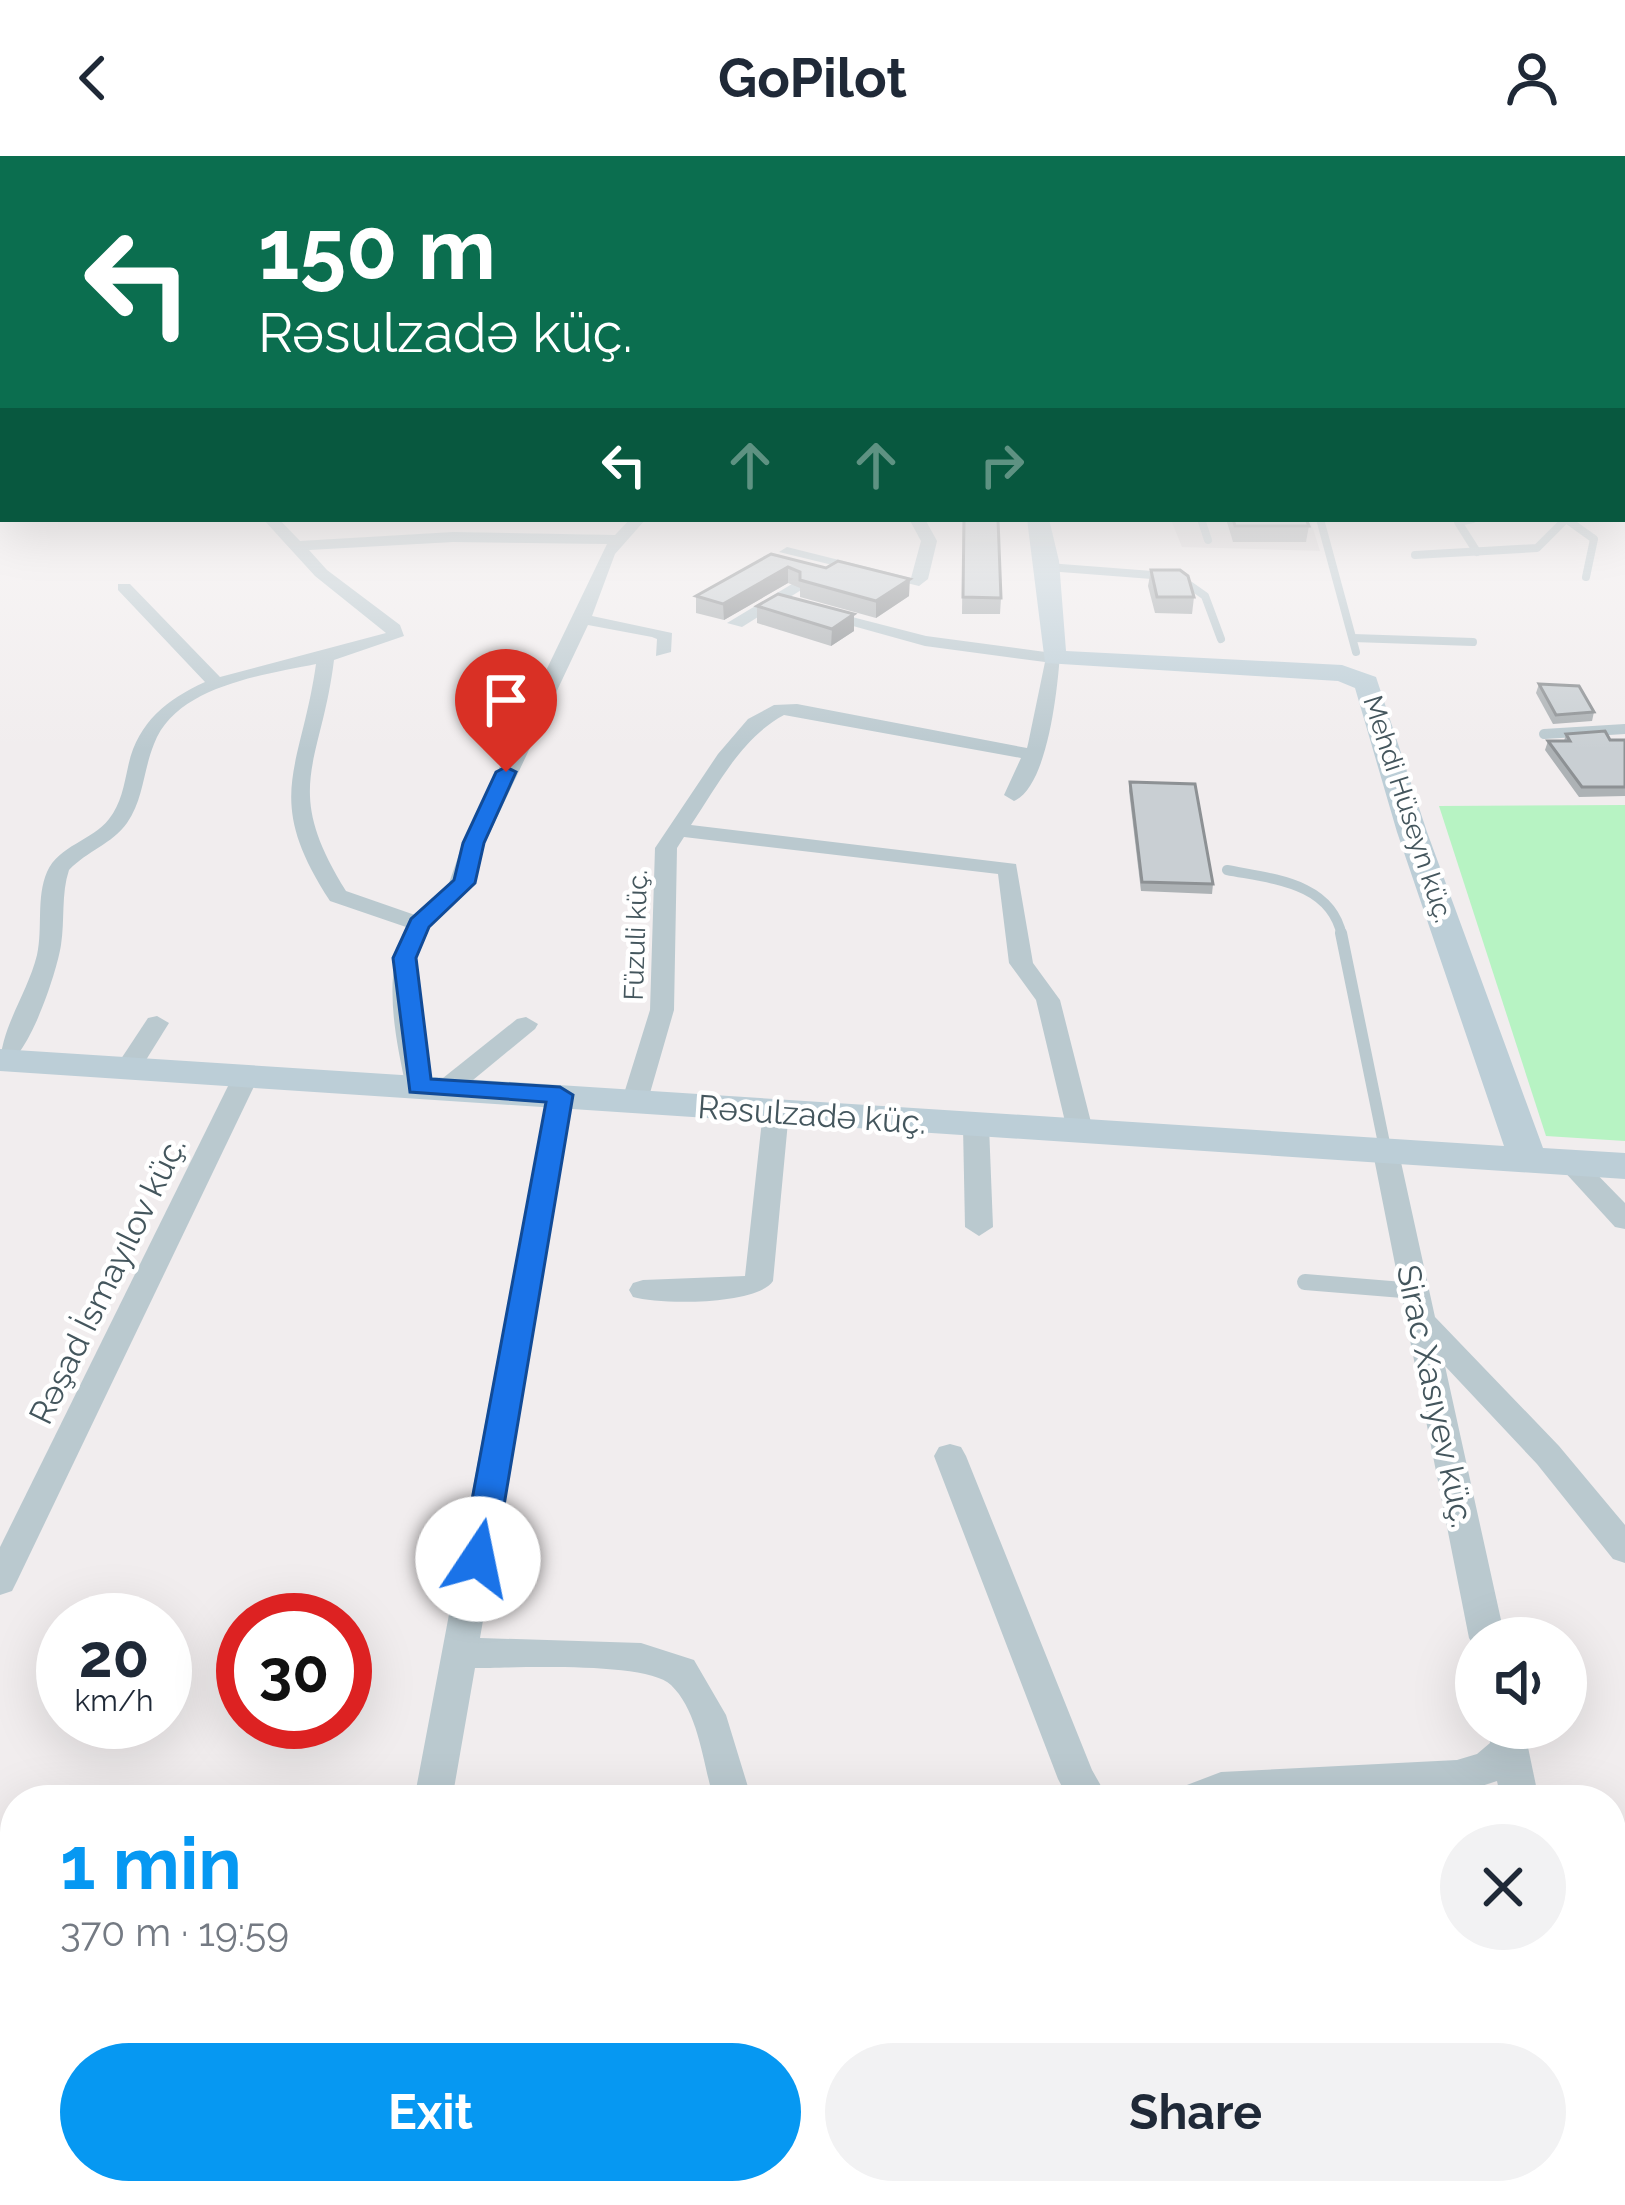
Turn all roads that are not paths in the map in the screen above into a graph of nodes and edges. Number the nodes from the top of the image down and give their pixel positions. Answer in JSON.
{"nodes":[{"id":1,"x":309,"y":559,"type":"edge"},
{"id":2,"x":606,"y":559,"type":"edge"},
{"id":3,"x":814,"y":559,"type":"edge"},
{"id":4,"x":925,"y":559,"type":"edge"},
{"id":5,"x":1046,"y":559,"type":"edge"},
{"id":6,"x":1331,"y":559,"type":"edge"},
{"id":7,"x":1590,"y":559,"type":"edge"},
{"id":8,"x":1048,"y":567,"type":"junction"},
{"id":9,"x":1586,"y":577,"type":"dead end"},
{"id":10,"x":798,"y":586,"type":"edge"},
{"id":11,"x":124,"y":587,"type":"dead end"},
{"id":12,"x":777,"y":599,"type":"junction"},
{"id":13,"x":583,"y":619,"type":"junction"},
{"id":14,"x":736,"y":623,"type":"dead end"},
{"id":15,"x":1221,"y":638,"type":"dead end"},
{"id":16,"x":1353,"y":638,"type":"junction"},
{"id":17,"x":1473,"y":642,"type":"dead end"},
{"id":18,"x":662,"y":652,"type":"dead end"},
{"id":19,"x":1356,"y":652,"type":"dead end"},
{"id":20,"x":326,"y":655,"type":"junction"},
{"id":21,"x":1053,"y":662,"type":"junction"},
{"id":22,"x":218,"y":684,"type":"junction"},
{"id":23,"x":1625,"y":729,"type":"edge"},
{"id":24,"x":1544,"y":734,"type":"dead end"},
{"id":25,"x":1034,"y":754,"type":"junction"},
{"id":26,"x":1014,"y":795,"type":"dead end"},
{"id":27,"x":677,"y":830,"type":"junction"},
{"id":28,"x":1227,"y":870,"type":"dead end"},
{"id":29,"x":419,"y":924,"type":"junction"},
{"id":30,"x":157,"y":1023,"type":"dead end"},
{"id":31,"x":526,"y":1024,"type":"dead end"},
{"id":32,"x":1,"y":1060,"type":"edge"},
{"id":33,"x":128,"y":1068,"type":"junction"},
{"id":34,"x":247,"y":1076,"type":"junction"},
{"id":35,"x":433,"y":1088,"type":"junction"},
{"id":36,"x":560,"y":1095,"type":"junction"},
{"id":37,"x":635,"y":1100,"type":"junction"},
{"id":38,"x":776,"y":1111,"type":"junction"},
{"id":39,"x":976,"y":1126,"type":"junction"},
{"id":40,"x":1081,"y":1134,"type":"junction"},
{"id":41,"x":1386,"y":1153,"type":"junction"},
{"id":42,"x":1528,"y":1161,"type":"junction"},
{"id":43,"x":1571,"y":1163,"type":"junction"},
{"id":44,"x":1625,"y":1166,"type":"edge"},
{"id":45,"x":1625,"y":1220,"type":"edge"},
{"id":46,"x":979,"y":1227,"type":"dead end"},
{"id":47,"x":1305,"y":1282,"type":"dead end"},
{"id":48,"x":643,"y":1290,"type":"dead end"},
{"id":49,"x":1418,"y":1306,"type":"junction"},
{"id":50,"x":950,"y":1456,"type":"dead end"},
{"id":51,"x":1625,"y":1550,"type":"edge"},
{"id":52,"x":0,"y":1581,"type":"edge"},
{"id":53,"x":1483,"y":1617,"type":"edge"},
{"id":54,"x":460,"y":1654,"type":"junction"},
{"id":55,"x":1501,"y":1749,"type":"edge"},
{"id":56,"x":1510,"y":1749,"type":"edge"},
{"id":57,"x":436,"y":1785,"type":"edge"},
{"id":58,"x":728,"y":1785,"type":"edge"},
{"id":59,"x":1080,"y":1785,"type":"edge"},
{"id":60,"x":1300,"y":1785,"type":"edge"},
{"id":61,"x":1517,"y":1785,"type":"edge"}],
"edges":[{"from":1,"to":20,"type":"street"},
{"from":2,"to":13,"type":"street"},
{"from":3,"to":4,"type":"street"},
{"from":5,"to":8,"type":"street"},
{"from":6,"to":16,"type":"lane","name":"Mehdi Hüseyn küç."},
{"from":7,"to":9,"type":"lane"},
{"from":8,"to":15,"type":"lane"},
{"from":8,"to":21,"type":"street"},
{"from":10,"to":12,"type":"street"},
{"from":11,"to":22,"type":"street"},
{"from":12,"to":14,"type":"street"},
{"from":12,"to":21,"type":"street"},
{"from":13,"to":18,"type":"street"},
{"from":13,"to":29,"type":"street"},
{"from":16,"to":17,"type":"lane"},
{"from":16,"to":19,"type":"lane","name":"Mehdi Hüseyn küç."},
{"from":20,"to":22,"type":"street"},
{"from":20,"to":29,"type":"street"},
{"from":21,"to":25,"type":"street"},
{"from":21,"to":42,"type":"street","name":"Mehdi Hüseyn küç."},
{"from":22,"to":32,"type":"street"},
{"from":23,"to":24,"type":"lane"},
{"from":25,"to":26,"type":"street"},
{"from":25,"to":27,"type":"street","name":"Füzuli küç."},
{"from":27,"to":37,"type":"street","name":"Füzuli küç."},
{"from":27,"to":40,"type":"street"},
{"from":28,"to":41,"type":"lane"},
{"from":29,"to":35,"type":"street"},
{"from":30,"to":33,"type":"street"},
{"from":31,"to":35,"type":"street"},
{"from":32,"to":33,"type":"street","name":"Rəsulzadə küç."},
{"from":33,"to":34,"type":"street","name":"Rəsulzadə küç."},
{"from":34,"to":35,"type":"street","name":"Rəsulzadə küç."},
{"from":34,"to":52,"type":"street","name":"Rəşad İsmayılov küç."},
{"from":35,"to":36,"type":"street","name":"Rəsulzadə küç."},
{"from":36,"to":37,"type":"street","name":"Rəsulzadə küç."},
{"from":36,"to":54,"type":"street"},
{"from":37,"to":38,"type":"street","name":"Rəsulzadə küç."},
{"from":38,"to":39,"type":"street","name":"Rəsulzadə küç."},
{"from":38,"to":48,"type":"street"},
{"from":39,"to":40,"type":"street","name":"Rəsulzadə küç."},
{"from":39,"to":46,"type":"street"},
{"from":40,"to":41,"type":"street","name":"Rəsulzadə küç."},
{"from":41,"to":42,"type":"street","name":"Rəsulzadə küç."},
{"from":41,"to":49,"type":"street","name":"Sirac Xasıyev küç."},
{"from":42,"to":43,"type":"street","name":"Rəsulzadə küç."},
{"from":43,"to":44,"type":"street","name":"Rəsulzadə küç."},
{"from":43,"to":45,"type":"street"},
{"from":47,"to":49,"type":"lane"},
{"from":49,"to":51,"type":"street"},
{"from":49,"to":53,"type":"street","name":"Sirac Xasıyev küç."},
{"from":50,"to":59,"type":"street"},
{"from":54,"to":57,"type":"street"},
{"from":54,"to":58,"type":"street"},
{"from":55,"to":60,"type":"street"},
{"from":56,"to":61,"type":"street"}]}
